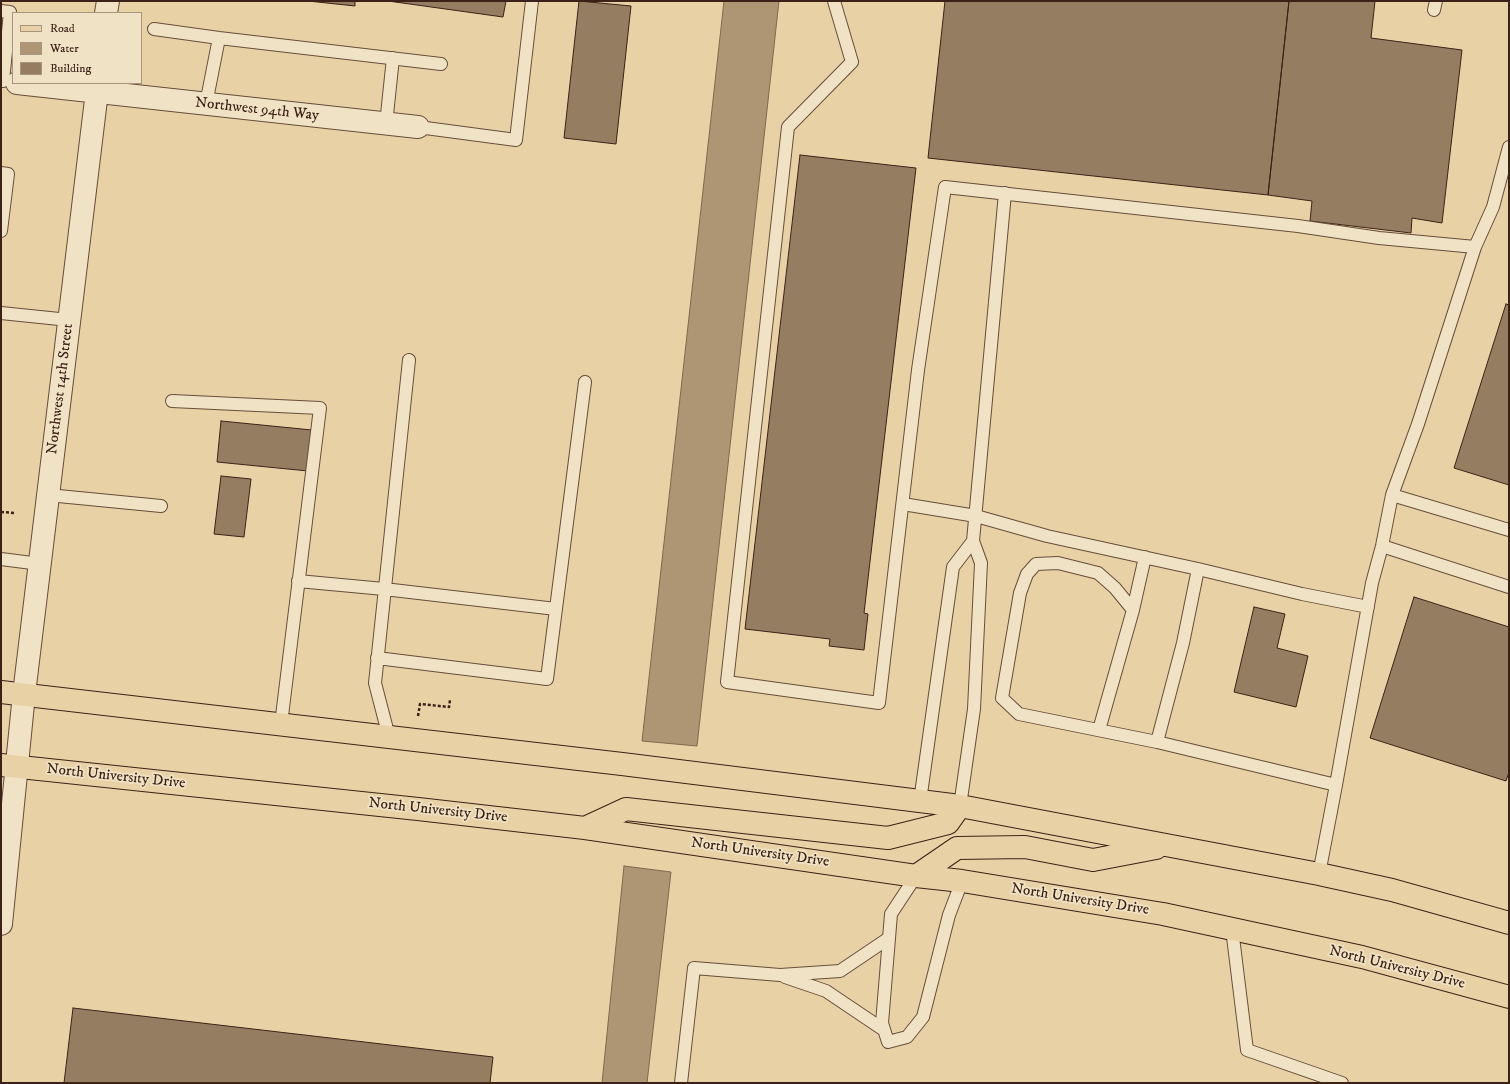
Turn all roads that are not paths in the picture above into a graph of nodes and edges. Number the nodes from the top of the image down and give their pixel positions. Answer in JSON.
{"nodes":[{"id":1,"x":108,"y":1,"type":"edge"},
{"id":2,"x":532,"y":1,"type":"edge"},
{"id":3,"x":834,"y":1,"type":"edge"},
{"id":4,"x":1,"y":11,"type":"edge"},
{"id":5,"x":106,"y":12,"type":"edge"},
{"id":6,"x":154,"y":29,"type":"dead end"},
{"id":7,"x":219,"y":38,"type":"junction"},
{"id":8,"x":393,"y":58,"type":"junction"},
{"id":9,"x":441,"y":64,"type":"dead end"},
{"id":10,"x":9,"y":82,"type":"edge"},
{"id":11,"x":38,"y":84,"type":"edge"},
{"id":12,"x":97,"y":88,"type":"edge"},
{"id":13,"x":206,"y":104,"type":"junction"},
{"id":14,"x":386,"y":124,"type":"junction"},
{"id":15,"x":418,"y":127,"type":"joint"},
{"id":16,"x":1509,"y":147,"type":"edge"},
{"id":17,"x":1507,"y":165,"type":"edge"},
{"id":18,"x":1,"y":173,"type":"edge"},
{"id":19,"x":1005,"y":193,"type":"junction"},
{"id":20,"x":1,"y":231,"type":"edge"},
{"id":21,"x":1475,"y":247,"type":"junction"},
{"id":22,"x":1,"y":313,"type":"edge"},
{"id":23,"x":69,"y":320,"type":"junction"},
{"id":24,"x":409,"y":360,"type":"dead end"},
{"id":25,"x":585,"y":382,"type":"dead end"},
{"id":26,"x":172,"y":401,"type":"dead end"},
{"id":27,"x":48,"y":495,"type":"junction"},
{"id":28,"x":1392,"y":496,"type":"junction"},
{"id":29,"x":903,"y":504,"type":"junction"},
{"id":30,"x":161,"y":506,"type":"dead end"},
{"id":31,"x":976,"y":516,"type":"junction"},
{"id":32,"x":1509,"y":530,"type":"edge"},
{"id":33,"x":973,"y":541,"type":"junction"},
{"id":34,"x":1382,"y":546,"type":"junction"},
{"id":35,"x":1145,"y":557,"type":"junction"},
{"id":36,"x":1,"y":560,"type":"edge"},
{"id":37,"x":40,"y":564,"type":"junction"},
{"id":38,"x":1198,"y":569,"type":"junction"},
{"id":39,"x":298,"y":581,"type":"junction"},
{"id":40,"x":1509,"y":587,"type":"edge"},
{"id":41,"x":384,"y":589,"type":"junction"},
{"id":42,"x":1368,"y":607,"type":"junction"},
{"id":43,"x":556,"y":609,"type":"junction"},
{"id":44,"x":1133,"y":610,"type":"junction"},
{"id":45,"x":377,"y":658,"type":"junction"},
{"id":46,"x":1,"y":692,"type":"edge"},
{"id":47,"x":24,"y":694,"type":"junction"},
{"id":48,"x":281,"y":724,"type":"junction"},
{"id":49,"x":1099,"y":730,"type":"junction"},
{"id":50,"x":389,"y":737,"type":"junction"},
{"id":51,"x":1157,"y":742,"type":"junction"},
{"id":52,"x":9,"y":766,"type":"edge"},
{"id":53,"x":1336,"y":784,"type":"junction"},
{"id":54,"x":920,"y":801,"type":"junction"},
{"id":55,"x":960,"y":806,"type":"junction"},
{"id":56,"x":585,"y":828,"type":"junction"},
{"id":57,"x":1169,"y":846,"type":"junction"},
{"id":58,"x":1319,"y":874,"type":"junction"},
{"id":59,"x":916,"y":876,"type":"junction"},
{"id":60,"x":962,"y":881,"type":"junction"},
{"id":61,"x":1509,"y":923,"type":"edge"},
{"id":62,"x":1,"y":924,"type":"edge"},
{"id":63,"x":1232,"y":929,"type":"junction"},
{"id":64,"x":889,"y":938,"type":"junction"},
{"id":65,"x":780,"y":976,"type":"junction"},
{"id":66,"x":1509,"y":997,"type":"edge"},
{"id":67,"x":884,"y":1030,"type":"junction"},
{"id":68,"x":681,"y":1083,"type":"edge"},
{"id":69,"x":1342,"y":1083,"type":"edge"}],
"edges":[{"from":1,"to":5,"type":"street"},
{"from":2,"to":15,"type":"lane"},
{"from":3,"to":29,"type":"lane"},
{"from":4,"to":10,"type":"lane"},
{"from":6,"to":7,"type":"lane"},
{"from":7,"to":8,"type":"lane"},
{"from":7,"to":13,"type":"lane"},
{"from":8,"to":9,"type":"lane"},
{"from":8,"to":14,"type":"lane"},
{"from":11,"to":12,"type":"street","name":"Northwest 94th Way"},
{"from":12,"to":13,"type":"street","name":"Northwest 94th Way"},
{"from":12,"to":23,"type":"street","name":"Northwest 14th Street"},
{"from":13,"to":14,"type":"street","name":"Northwest 94th Way"},
{"from":14,"to":15,"type":"street","name":"Northwest 94th Way"},
{"from":16,"to":17,"type":"lane"},
{"from":17,"to":21,"type":"lane"},
{"from":18,"to":20,"type":"lane"},
{"from":19,"to":21,"type":"lane"},
{"from":19,"to":29,"type":"lane"},
{"from":19,"to":31,"type":"lane"},
{"from":21,"to":28,"type":"lane"},
{"from":22,"to":23,"type":"lane"},
{"from":23,"to":27,"type":"street","name":"Northwest 14th Street"},
{"from":24,"to":41,"type":"lane"},
{"from":25,"to":43,"type":"lane"},
{"from":26,"to":39,"type":"lane"},
{"from":27,"to":30,"type":"lane"},
{"from":27,"to":37,"type":"street","name":"Northwest 14th Street"},
{"from":28,"to":32,"type":"lane"},
{"from":28,"to":34,"type":"lane"},
{"from":29,"to":31,"type":"lane"},
{"from":31,"to":33,"type":"lane"},
{"from":31,"to":35,"type":"lane"},
{"from":33,"to":54,"type":"lane"},
{"from":33,"to":55,"type":"lane"},
{"from":34,"to":40,"type":"lane"},
{"from":34,"to":42,"type":"lane"},
{"from":35,"to":38,"type":"lane"},
{"from":35,"to":44,"type":"lane"},
{"from":36,"to":37,"type":"lane"},
{"from":37,"to":47,"type":"street","name":"Northwest 14th Street"},
{"from":38,"to":42,"type":"lane"},
{"from":38,"to":51,"type":"lane"},
{"from":39,"to":41,"type":"lane"},
{"from":39,"to":48,"type":"lane"},
{"from":41,"to":43,"type":"lane"},
{"from":41,"to":45,"type":"lane"},
{"from":42,"to":53,"type":"lane"},
{"from":43,"to":45,"type":"lane"},
{"from":44,"to":49,"type":"lane"},
{"from":44,"to":49,"type":"lane"},
{"from":45,"to":50,"type":"lane"},
{"from":46,"to":47,"type":"main road"},
{"from":47,"to":48,"type":"main road"},
{"from":47,"to":52,"type":"street","name":"Northwest 14th Street"},
{"from":48,"to":50,"type":"main road"},
{"from":49,"to":51,"type":"lane"},
{"from":50,"to":54,"type":"main road"},
{"from":51,"to":53,"type":"lane"},
{"from":52,"to":56,"type":"main road","name":"North University Drive"},
{"from":52,"to":62,"type":"street","name":"Northwest 14th Street"},
{"from":53,"to":58,"type":"lane"},
{"from":54,"to":55,"type":"main road"},
{"from":55,"to":56,"type":"main road"},
{"from":55,"to":57,"type":"main road"},
{"from":56,"to":59,"type":"main road","name":"North University Drive"},
{"from":57,"to":58,"type":"main road"},
{"from":57,"to":59,"type":"main road"},
{"from":58,"to":61,"type":"main road"},
{"from":59,"to":60,"type":"main road","name":"North University Drive"},
{"from":59,"to":64,"type":"lane"},
{"from":60,"to":63,"type":"main road","name":"North University Drive"},
{"from":60,"to":67,"type":"lane"},
{"from":63,"to":66,"type":"main road","name":"North University Drive"},
{"from":63,"to":69,"type":"lane"},
{"from":64,"to":65,"type":"lane"},
{"from":64,"to":67,"type":"lane"},
{"from":65,"to":67,"type":"lane"},
{"from":65,"to":68,"type":"lane"}]}
